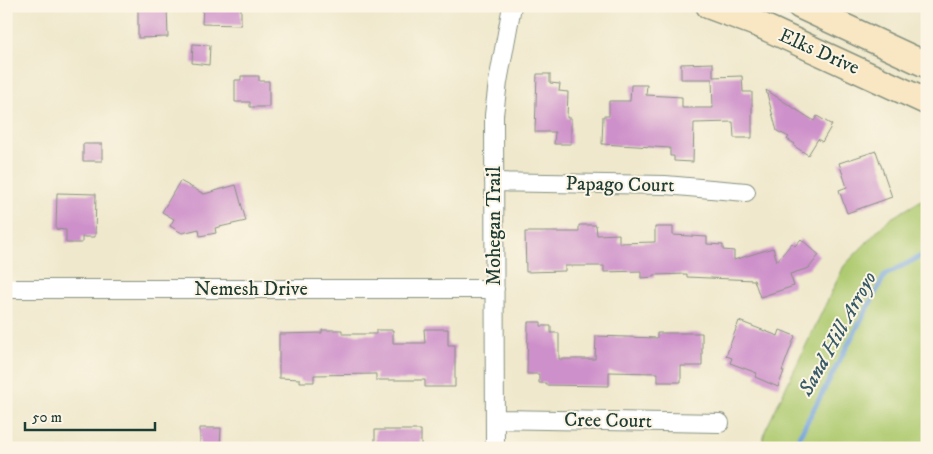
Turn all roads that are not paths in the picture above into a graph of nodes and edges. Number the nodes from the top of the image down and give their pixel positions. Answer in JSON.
{"nodes":[{"id":1,"x":512,"y":6,"type":"edge"},
{"id":2,"x":709,"y":6,"type":"edge"},
{"id":3,"x":800,"y":6,"type":"edge"},
{"id":4,"x":927,"y":65,"type":"edge"},
{"id":5,"x":927,"y":102,"type":"edge"},
{"id":6,"x":494,"y":182,"type":"junction"},
{"id":7,"x":746,"y":192,"type":"dead end"},
{"id":8,"x":6,"y":289,"type":"edge"},
{"id":9,"x":495,"y":289,"type":"junction"},
{"id":10,"x":495,"y":419,"type":"junction"},
{"id":11,"x":720,"y":423,"type":"dead end"},
{"id":12,"x":495,"y":448,"type":"edge"}],
"edges":[{"from":1,"to":6,"type":"street","name":"Mohegan Trail"},
{"from":2,"to":5,"type":"main road","name":"Elks Drive"},
{"from":3,"to":4,"type":"main road","name":"Elks Drive"},
{"from":6,"to":7,"type":"street","name":"Papago Court"},
{"from":6,"to":9,"type":"street","name":"Mohegan Trail"},
{"from":8,"to":9,"type":"street","name":"Nemesh Drive"},
{"from":9,"to":10,"type":"street","name":"Mohegan Trail"},
{"from":10,"to":11,"type":"street","name":"Cree Court"},
{"from":10,"to":12,"type":"street","name":"Mohegan Trail"}]}
